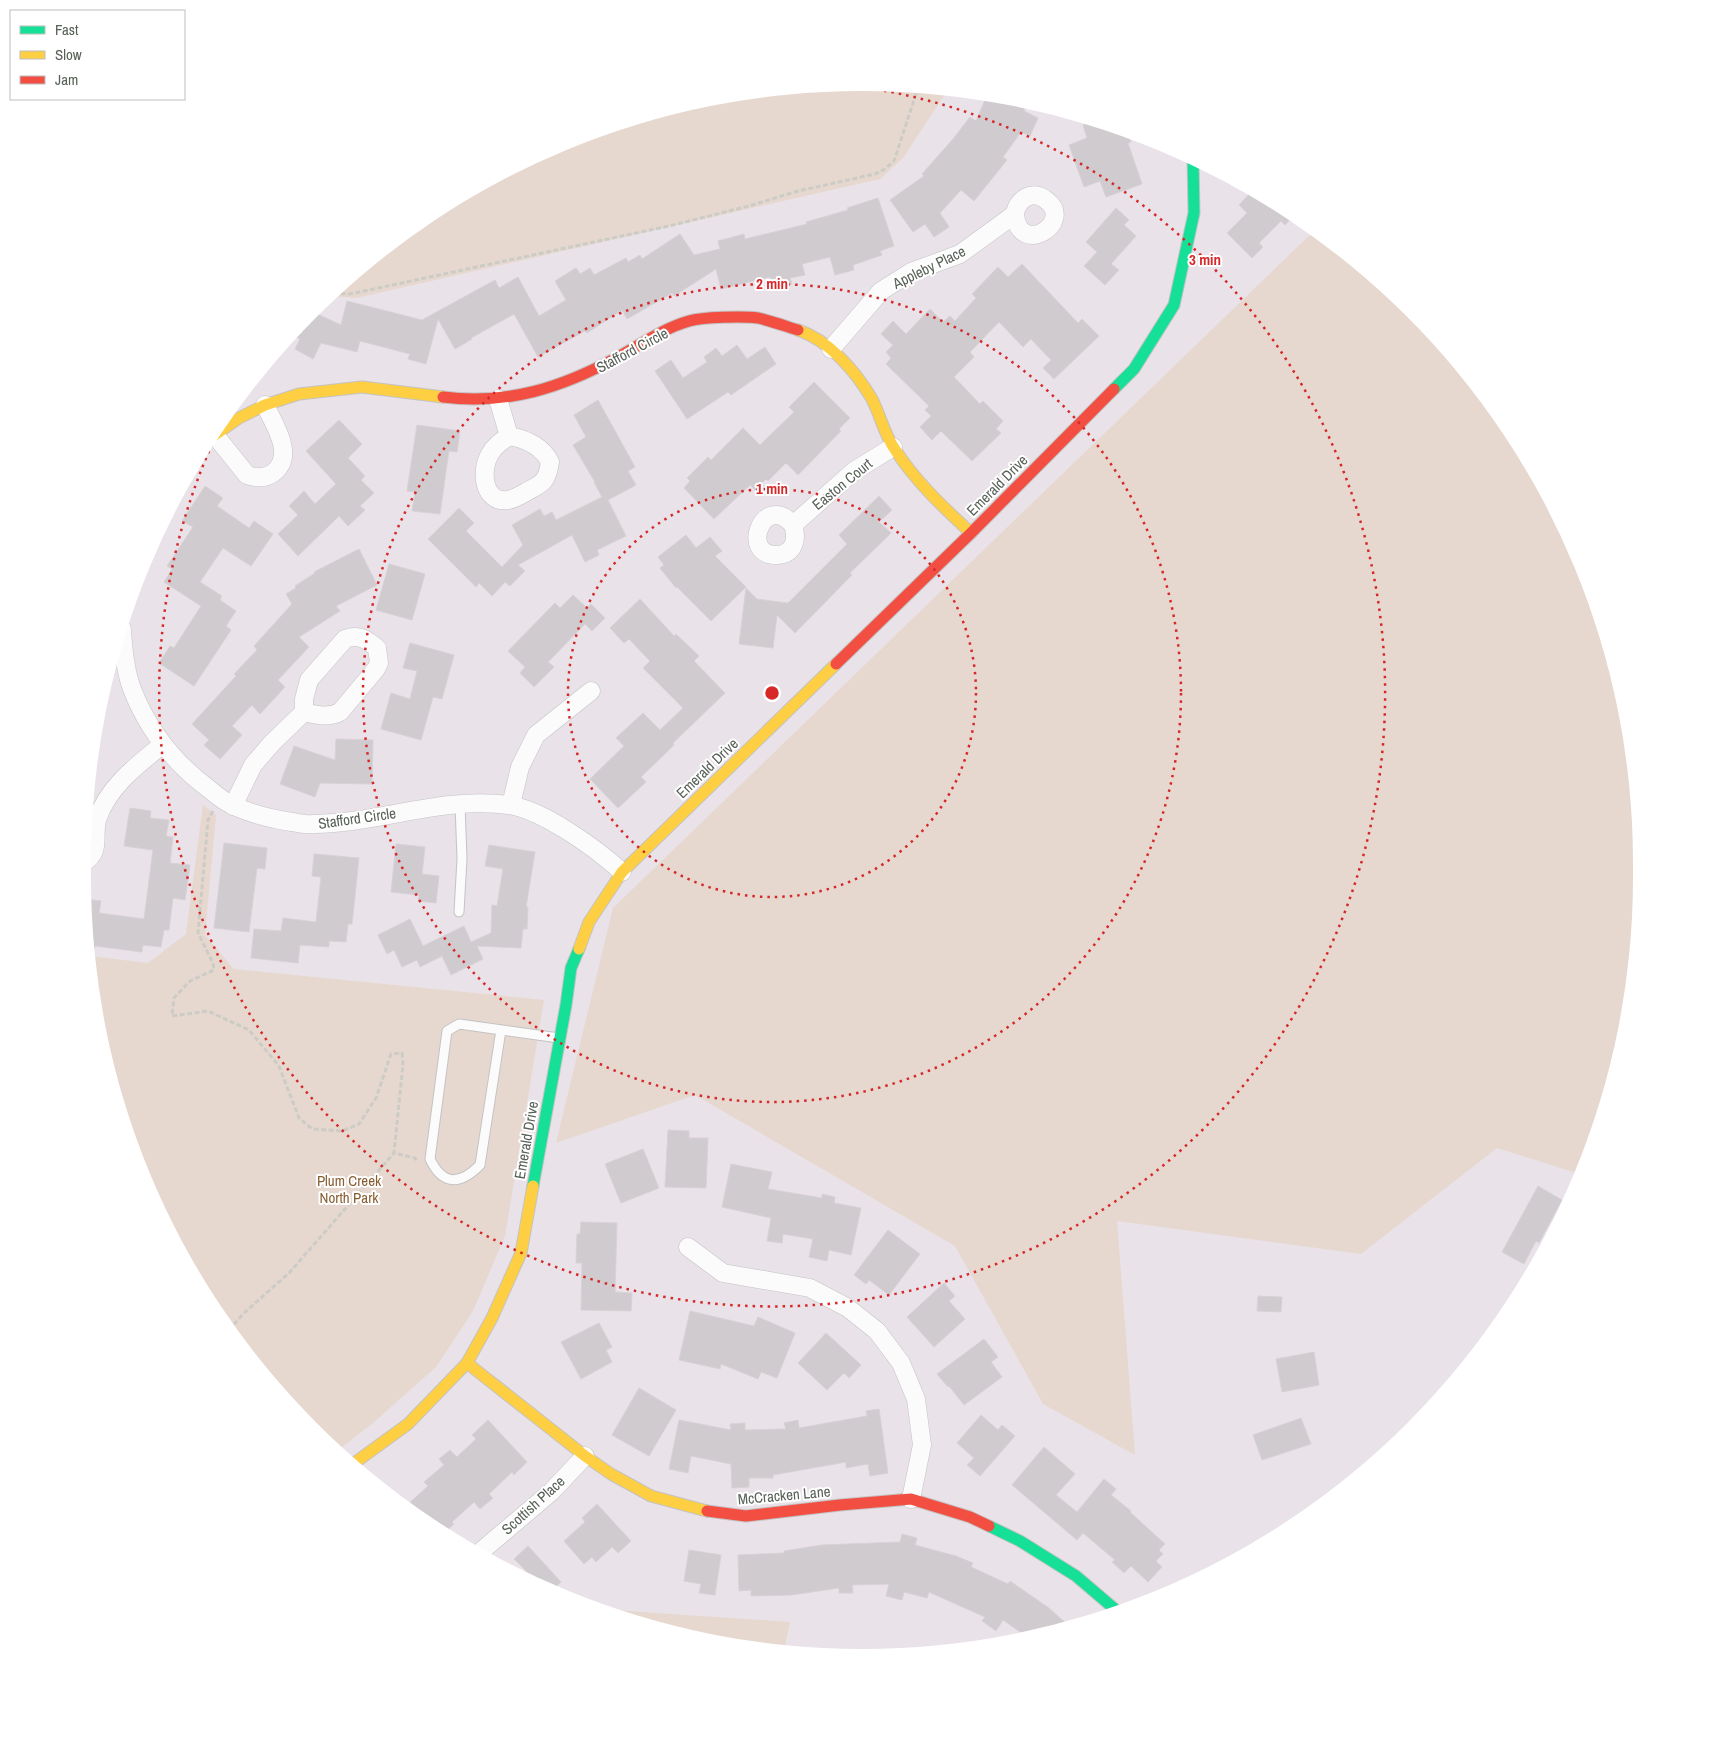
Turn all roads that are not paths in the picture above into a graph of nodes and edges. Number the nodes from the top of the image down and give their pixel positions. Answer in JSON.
{"nodes":[{"id":1,"x":1193,"y":166,"type":"edge"},
{"id":2,"x":1015,"y":214,"type":"dead end"},
{"id":3,"x":831,"y":349,"type":"junction"},
{"id":4,"x":498,"y":399,"type":"junction"},
{"id":5,"x":265,"y":405,"type":"junction"},
{"id":6,"x":227,"y":426,"type":"edge"},
{"id":7,"x":509,"y":436,"type":"dead end"},
{"id":8,"x":216,"y":442,"type":"edge"},
{"id":9,"x":893,"y":447,"type":"junction"},
{"id":10,"x":793,"y":525,"type":"dead end"},
{"id":11,"x":971,"y":533,"type":"junction"},
{"id":12,"x":120,"y":656,"type":"edge"},
{"id":13,"x":591,"y":691,"type":"dead end"},
{"id":14,"x":304,"y":712,"type":"junction"},
{"id":15,"x":162,"y":745,"type":"junction"},
{"id":16,"x":227,"y":802,"type":"junction"},
{"id":17,"x":460,"y":804,"type":"junction"},
{"id":18,"x":511,"y":805,"type":"junction"},
{"id":19,"x":93,"y":820,"type":"edge"},
{"id":20,"x":93,"y":823,"type":"edge"},
{"id":21,"x":91,"y":855,"type":"edge"},
{"id":22,"x":622,"y":872,"type":"junction"},
{"id":23,"x":459,"y":912,"type":"dead end"},
{"id":24,"x":501,"y":1030,"type":"junction"},
{"id":25,"x":560,"y":1038,"type":"junction"},
{"id":26,"x":688,"y":1247,"type":"dead end"},
{"id":27,"x":467,"y":1363,"type":"junction"},
{"id":28,"x":585,"y":1456,"type":"junction"},
{"id":29,"x":358,"y":1460,"type":"edge"},
{"id":30,"x":911,"y":1499,"type":"junction"},
{"id":31,"x":484,"y":1549,"type":"edge"},
{"id":32,"x":1112,"y":1607,"type":"edge"}],
"edges":[{"from":1,"to":11,"type":"street","name":"Emerald Drive"},
{"from":2,"to":3,"type":"street","name":"Appleby Place"},
{"from":3,"to":4,"type":"street","name":"Stafford Circle"},
{"from":3,"to":9,"type":"street","name":"Stafford Circle"},
{"from":4,"to":5,"type":"street","name":"Stafford Circle"},
{"from":4,"to":7,"type":"street"},
{"from":5,"to":6,"type":"street","name":"Stafford Circle"},
{"from":5,"to":8,"type":"street"},
{"from":9,"to":10,"type":"street","name":"Easton Court"},
{"from":9,"to":11,"type":"street","name":"Stafford Circle"},
{"from":11,"to":22,"type":"street","name":"Emerald Drive"},
{"from":12,"to":15,"type":"street","name":"Stafford Circle"},
{"from":13,"to":18,"type":"street"},
{"from":14,"to":14,"type":"street"},
{"from":14,"to":16,"type":"street"},
{"from":15,"to":16,"type":"street","name":"Stafford Circle"},
{"from":15,"to":19,"type":"street"},
{"from":16,"to":17,"type":"street","name":"Stafford Circle"},
{"from":17,"to":18,"type":"street","name":"Stafford Circle"},
{"from":17,"to":23,"type":"lane"},
{"from":18,"to":22,"type":"street","name":"Stafford Circle"},
{"from":20,"to":21,"type":"street"},
{"from":22,"to":25,"type":"street","name":"Emerald Drive"},
{"from":24,"to":24,"type":"lane"},
{"from":24,"to":25,"type":"lane"},
{"from":25,"to":27,"type":"street","name":"Emerald Drive"},
{"from":26,"to":30,"type":"street"},
{"from":27,"to":28,"type":"street","name":"McCracken Lane"},
{"from":27,"to":29,"type":"street","name":"Emerald Drive"},
{"from":28,"to":30,"type":"street","name":"McCracken Lane"},
{"from":28,"to":31,"type":"street","name":"Scottish Place"},
{"from":30,"to":32,"type":"street","name":"McCracken Lane"}]}
